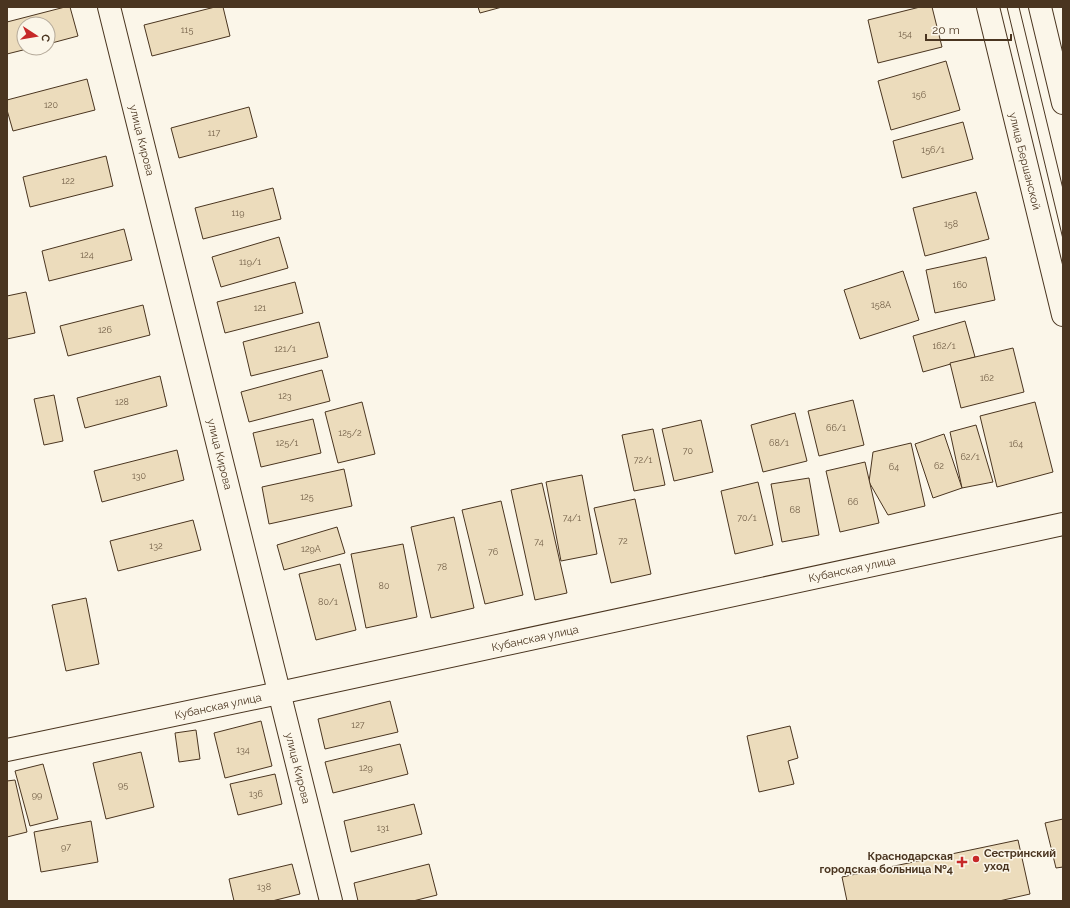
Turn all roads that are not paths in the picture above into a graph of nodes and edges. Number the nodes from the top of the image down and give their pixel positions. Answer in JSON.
{"nodes":[{"id":1,"x":109,"y":7,"type":"edge"},
{"id":2,"x":988,"y":7,"type":"edge"},
{"id":3,"x":1040,"y":7,"type":"edge"},
{"id":4,"x":1063,"y":103,"type":"edge"},
{"id":5,"x":1063,"y":315,"type":"edge"},
{"id":6,"x":1063,"y":524,"type":"edge"},
{"id":7,"x":280,"y":693,"type":"junction"},
{"id":8,"x":7,"y":750,"type":"edge"},
{"id":9,"x":331,"y":901,"type":"edge"}],
"edges":[{"from":1,"to":7,"type":"street","name":"улица Кирова"},
{"from":2,"to":5,"type":"street","name":"улица Бершанской"},
{"from":3,"to":4,"type":"street"},
{"from":6,"to":7,"type":"street","name":"Кубанская улица"},
{"from":7,"to":8,"type":"street","name":"Кубанская улица"},
{"from":7,"to":9,"type":"street","name":"улица Кирова"}]}
